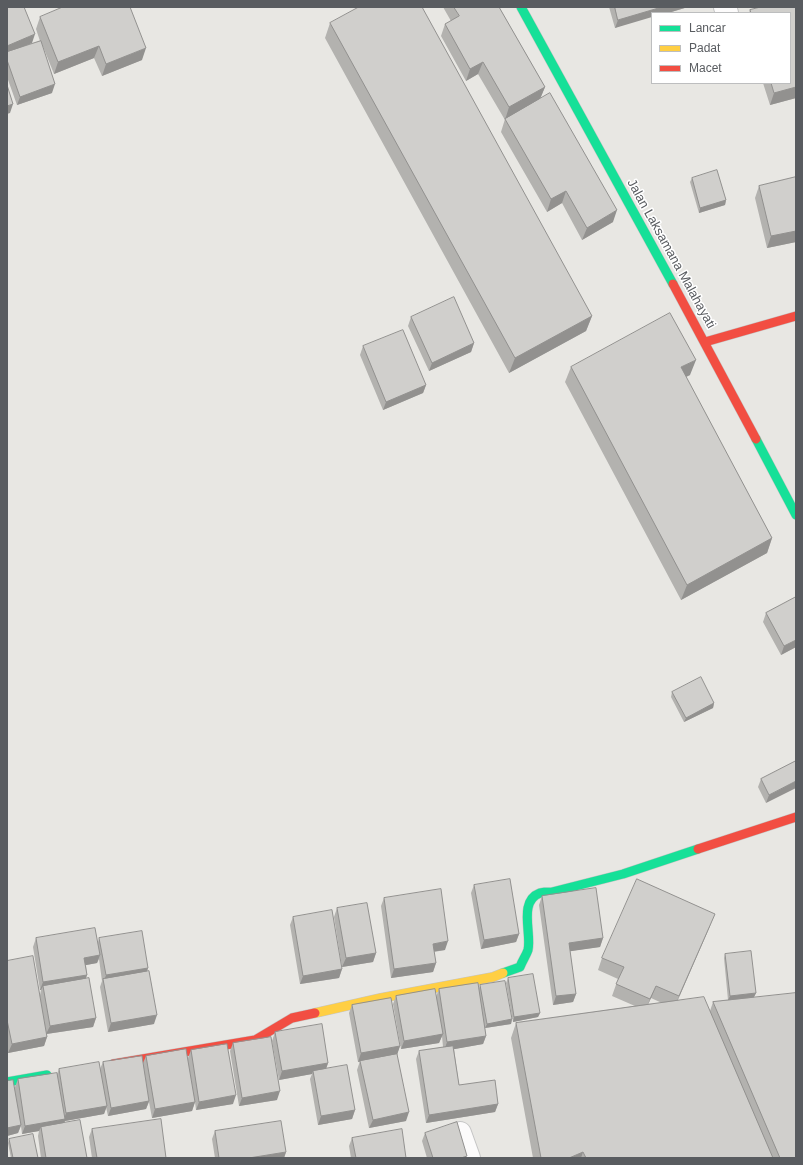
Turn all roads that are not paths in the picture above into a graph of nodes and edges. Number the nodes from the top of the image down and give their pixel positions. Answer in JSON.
{"nodes":[{"id":1,"x":521,"y":7,"type":"edge"},
{"id":2,"x":796,"y":316,"type":"edge"},
{"id":3,"x":705,"y":342,"type":"junction"},
{"id":4,"x":796,"y":515,"type":"edge"},
{"id":5,"x":796,"y":817,"type":"edge"},
{"id":6,"x":108,"y":1065,"type":"edge"},
{"id":7,"x":54,"y":1074,"type":"edge"},
{"id":8,"x":7,"y":1082,"type":"edge"},
{"id":9,"x":460,"y":1133,"type":"edge"},
{"id":10,"x":469,"y":1158,"type":"edge"}],
"edges":[{"from":1,"to":3,"type":"main road","name":"Jalan Laksamana Malahayati"},
{"from":2,"to":3,"type":"main road"},
{"from":3,"to":4,"type":"main road","name":"Jalan Laksamana Malahayati"},
{"from":5,"to":6,"type":"main road"},
{"from":7,"to":8,"type":"main road"},
{"from":9,"to":10,"type":"street"}]}
